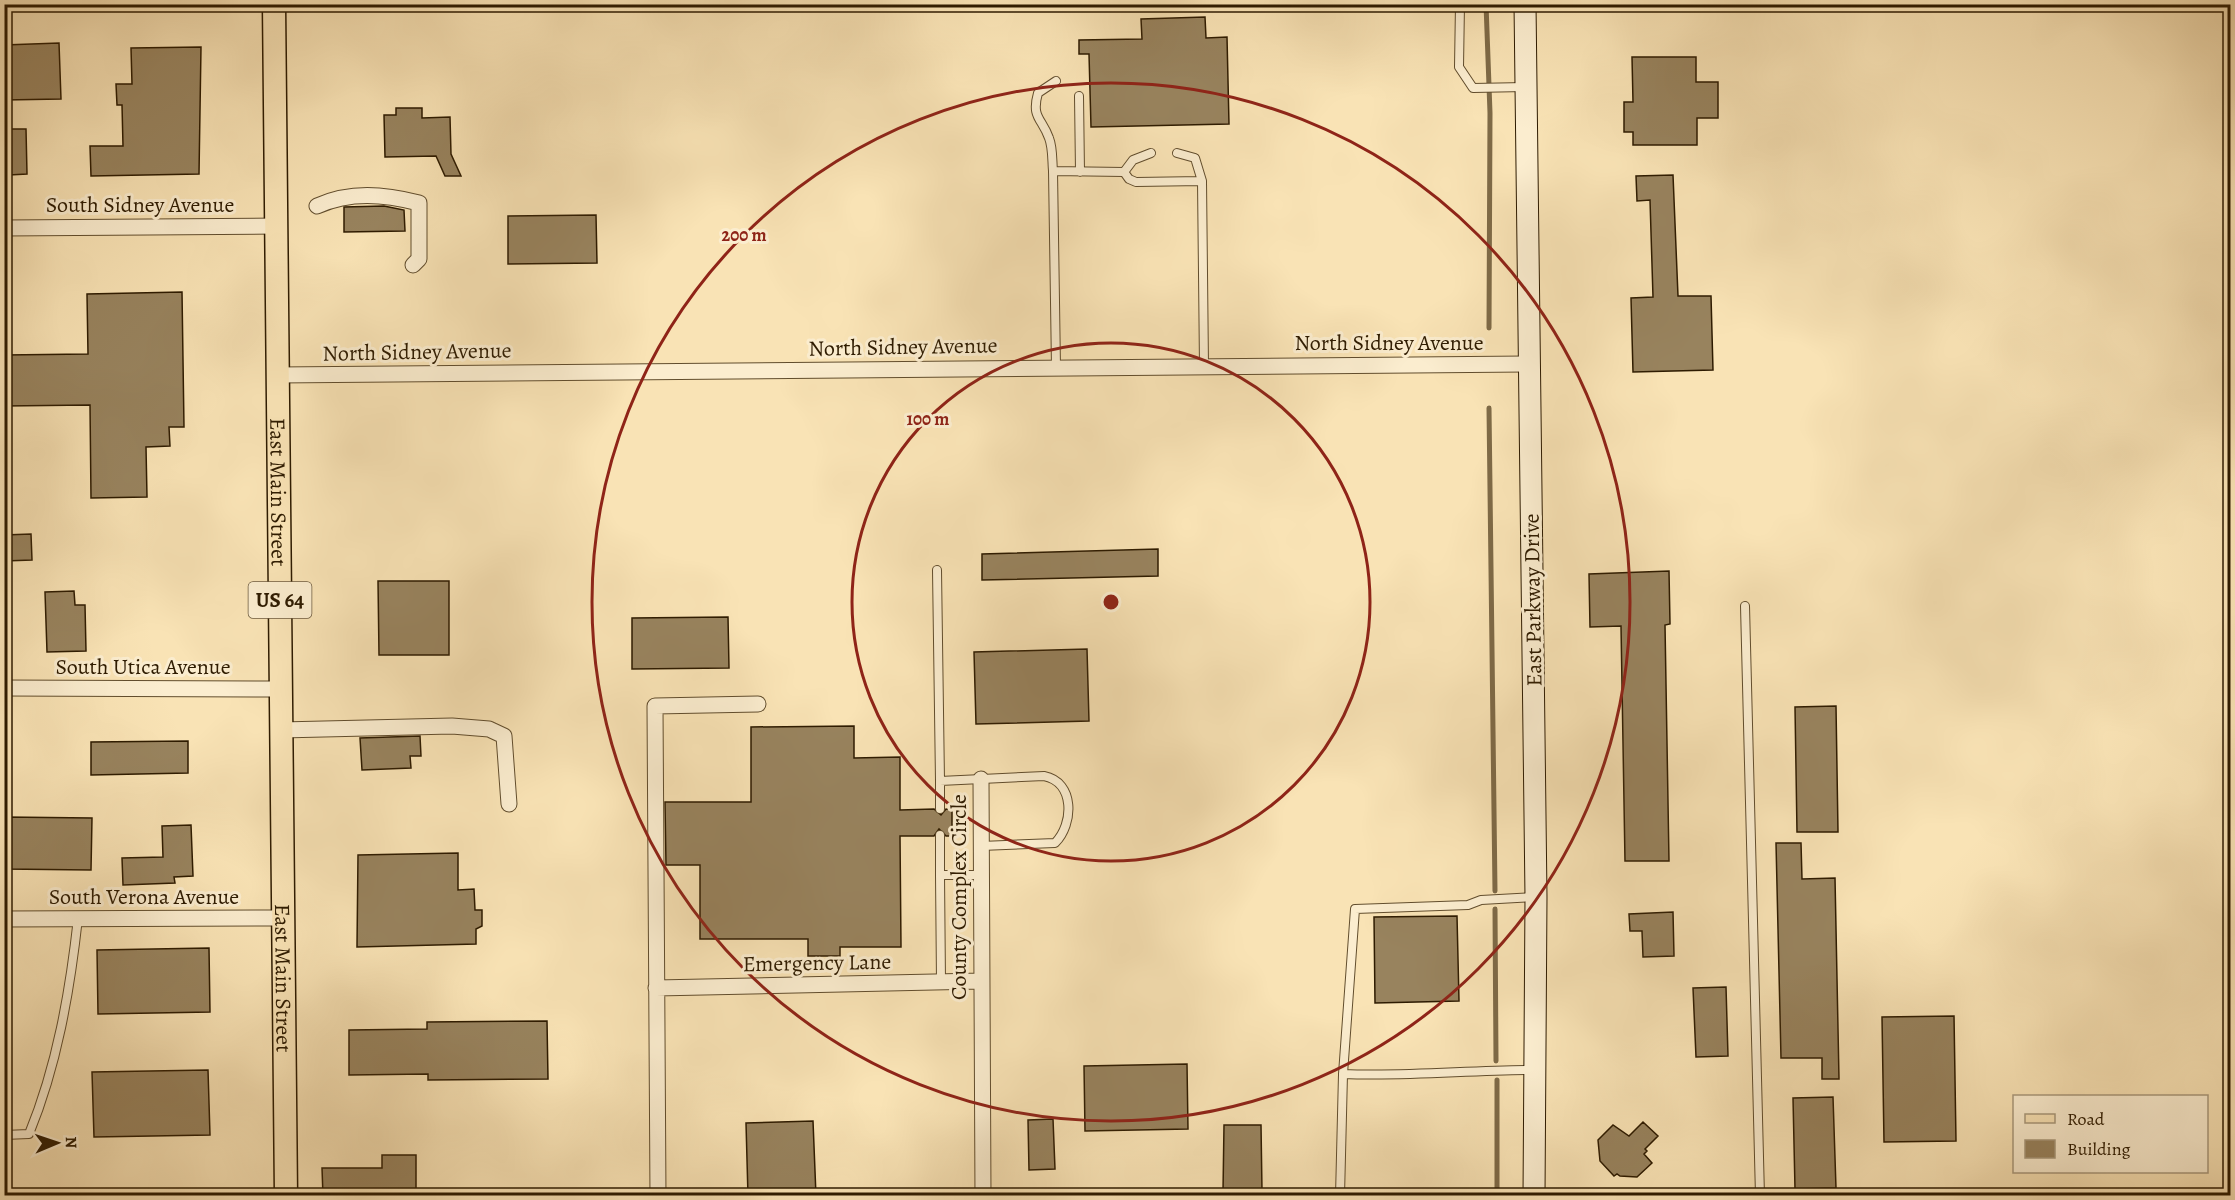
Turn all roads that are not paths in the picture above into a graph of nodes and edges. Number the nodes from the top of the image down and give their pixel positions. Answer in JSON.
{"nodes":[{"id":1,"x":274,"y":4,"type":"edge"},
{"id":2,"x":1460,"y":4,"type":"edge"},
{"id":3,"x":1525,"y":4,"type":"edge"},
{"id":4,"x":1056,"y":81,"type":"dead end"},
{"id":5,"x":1526,"y":87,"type":"junction"},
{"id":6,"x":1079,"y":96,"type":"dead end"},
{"id":7,"x":1151,"y":153,"type":"dead end"},
{"id":8,"x":1177,"y":153,"type":"dead end"},
{"id":9,"x":1053,"y":171,"type":"junction"},
{"id":10,"x":1080,"y":172,"type":"junction"},
{"id":11,"x":1124,"y":172,"type":"junction"},
{"id":12,"x":1202,"y":181,"type":"junction"},
{"id":13,"x":317,"y":206,"type":"dead end"},
{"id":14,"x":277,"y":225,"type":"junction"},
{"id":15,"x":4,"y":228,"type":"edge"},
{"id":16,"x":413,"y":265,"type":"dead end"},
{"id":17,"x":1529,"y":364,"type":"junction"},
{"id":18,"x":1204,"y":366,"type":"junction"},
{"id":19,"x":1056,"y":367,"type":"junction"},
{"id":20,"x":277,"y":375,"type":"junction"},
{"id":21,"x":938,"y":570,"type":"dead end"},
{"id":22,"x":1745,"y":606,"type":"dead end"},
{"id":23,"x":4,"y":688,"type":"edge"},
{"id":24,"x":281,"y":689,"type":"junction"},
{"id":25,"x":758,"y":704,"type":"dead end"},
{"id":26,"x":281,"y":730,"type":"junction"},
{"id":27,"x":981,"y":779,"type":"junction"},
{"id":28,"x":940,"y":781,"type":"junction"},
{"id":29,"x":509,"y":804,"type":"dead end"},
{"id":30,"x":940,"y":809,"type":"dead end"},
{"id":31,"x":940,"y":836,"type":"dead end"},
{"id":32,"x":981,"y":846,"type":"junction"},
{"id":33,"x":940,"y":875,"type":"junction"},
{"id":34,"x":981,"y":875,"type":"junction"},
{"id":35,"x":1536,"y":897,"type":"junction"},
{"id":36,"x":78,"y":918,"type":"junction"},
{"id":37,"x":283,"y":918,"type":"junction"},
{"id":38,"x":4,"y":919,"type":"edge"},
{"id":39,"x":980,"y":981,"type":"junction"},
{"id":40,"x":941,"y":982,"type":"junction"},
{"id":41,"x":656,"y":988,"type":"junction"},
{"id":42,"x":1535,"y":1070,"type":"junction"},
{"id":43,"x":1343,"y":1074,"type":"junction"},
{"id":44,"x":4,"y":1135,"type":"edge"},
{"id":45,"x":286,"y":1196,"type":"edge"},
{"id":46,"x":658,"y":1196,"type":"edge"},
{"id":47,"x":983,"y":1196,"type":"edge"},
{"id":48,"x":1340,"y":1196,"type":"edge"},
{"id":49,"x":1534,"y":1196,"type":"edge"},
{"id":50,"x":1760,"y":1196,"type":"edge"}],
"edges":[{"from":1,"to":14,"type":"main road","name":"East Main Street","number":"US 64"},
{"from":2,"to":5,"type":"lane"},
{"from":3,"to":5,"type":"main road","name":"East Parkway Drive"},
{"from":4,"to":9,"type":"lane"},
{"from":5,"to":17,"type":"main road","name":"East Parkway Drive"},
{"from":6,"to":10,"type":"lane"},
{"from":7,"to":11,"type":"lane"},
{"from":8,"to":12,"type":"lane"},
{"from":9,"to":10,"type":"lane"},
{"from":9,"to":19,"type":"lane"},
{"from":10,"to":11,"type":"lane"},
{"from":11,"to":12,"type":"lane"},
{"from":12,"to":18,"type":"lane"},
{"from":13,"to":16,"type":"street"},
{"from":14,"to":15,"type":"street","name":"South Sidney Avenue"},
{"from":14,"to":20,"type":"main road","name":"East Main Street","number":"US 64"},
{"from":17,"to":18,"type":"street","name":"North Sidney Avenue"},
{"from":17,"to":35,"type":"main road","name":"East Parkway Drive"},
{"from":18,"to":19,"type":"street","name":"North Sidney Avenue"},
{"from":19,"to":20,"type":"street","name":"North Sidney Avenue"},
{"from":20,"to":24,"type":"main road","name":"East Main Street","number":"US 64"},
{"from":21,"to":28,"type":"lane","name":"County Complex Circle"},
{"from":22,"to":50,"type":"lane"},
{"from":23,"to":24,"type":"street","name":"South Utica Avenue"},
{"from":24,"to":26,"type":"main road","name":"East Main Street","number":"US 64"},
{"from":25,"to":41,"type":"street"},
{"from":26,"to":29,"type":"street"},
{"from":26,"to":37,"type":"main road","name":"East Main Street","number":"US 64"},
{"from":27,"to":28,"type":"lane","name":"County Complex Circle"},
{"from":27,"to":32,"type":"street","name":"County Complex Circle"},
{"from":27,"to":32,"type":"lane"},
{"from":28,"to":30,"type":"lane"},
{"from":31,"to":33,"type":"lane"},
{"from":32,"to":34,"type":"street","name":"County Complex Circle"},
{"from":33,"to":34,"type":"lane"},
{"from":33,"to":40,"type":"lane"},
{"from":34,"to":39,"type":"street","name":"County Complex Circle"},
{"from":35,"to":42,"type":"main road","name":"East Parkway Drive"},
{"from":35,"to":43,"type":"lane"},
{"from":36,"to":37,"type":"street","name":"South Verona Avenue"},
{"from":36,"to":38,"type":"street","name":"South Verona Avenue"},
{"from":36,"to":44,"type":"lane"},
{"from":37,"to":45,"type":"main road","name":"East Main Street","number":"US 64"},
{"from":39,"to":40,"type":"street","name":"Emergency Lane"},
{"from":39,"to":47,"type":"street","name":"County Complex Circle"},
{"from":40,"to":41,"type":"street","name":"Emergency Lane"},
{"from":41,"to":46,"type":"street"},
{"from":42,"to":43,"type":"lane"},
{"from":42,"to":49,"type":"main road","name":"East Parkway Drive"},
{"from":43,"to":48,"type":"lane"}]}
